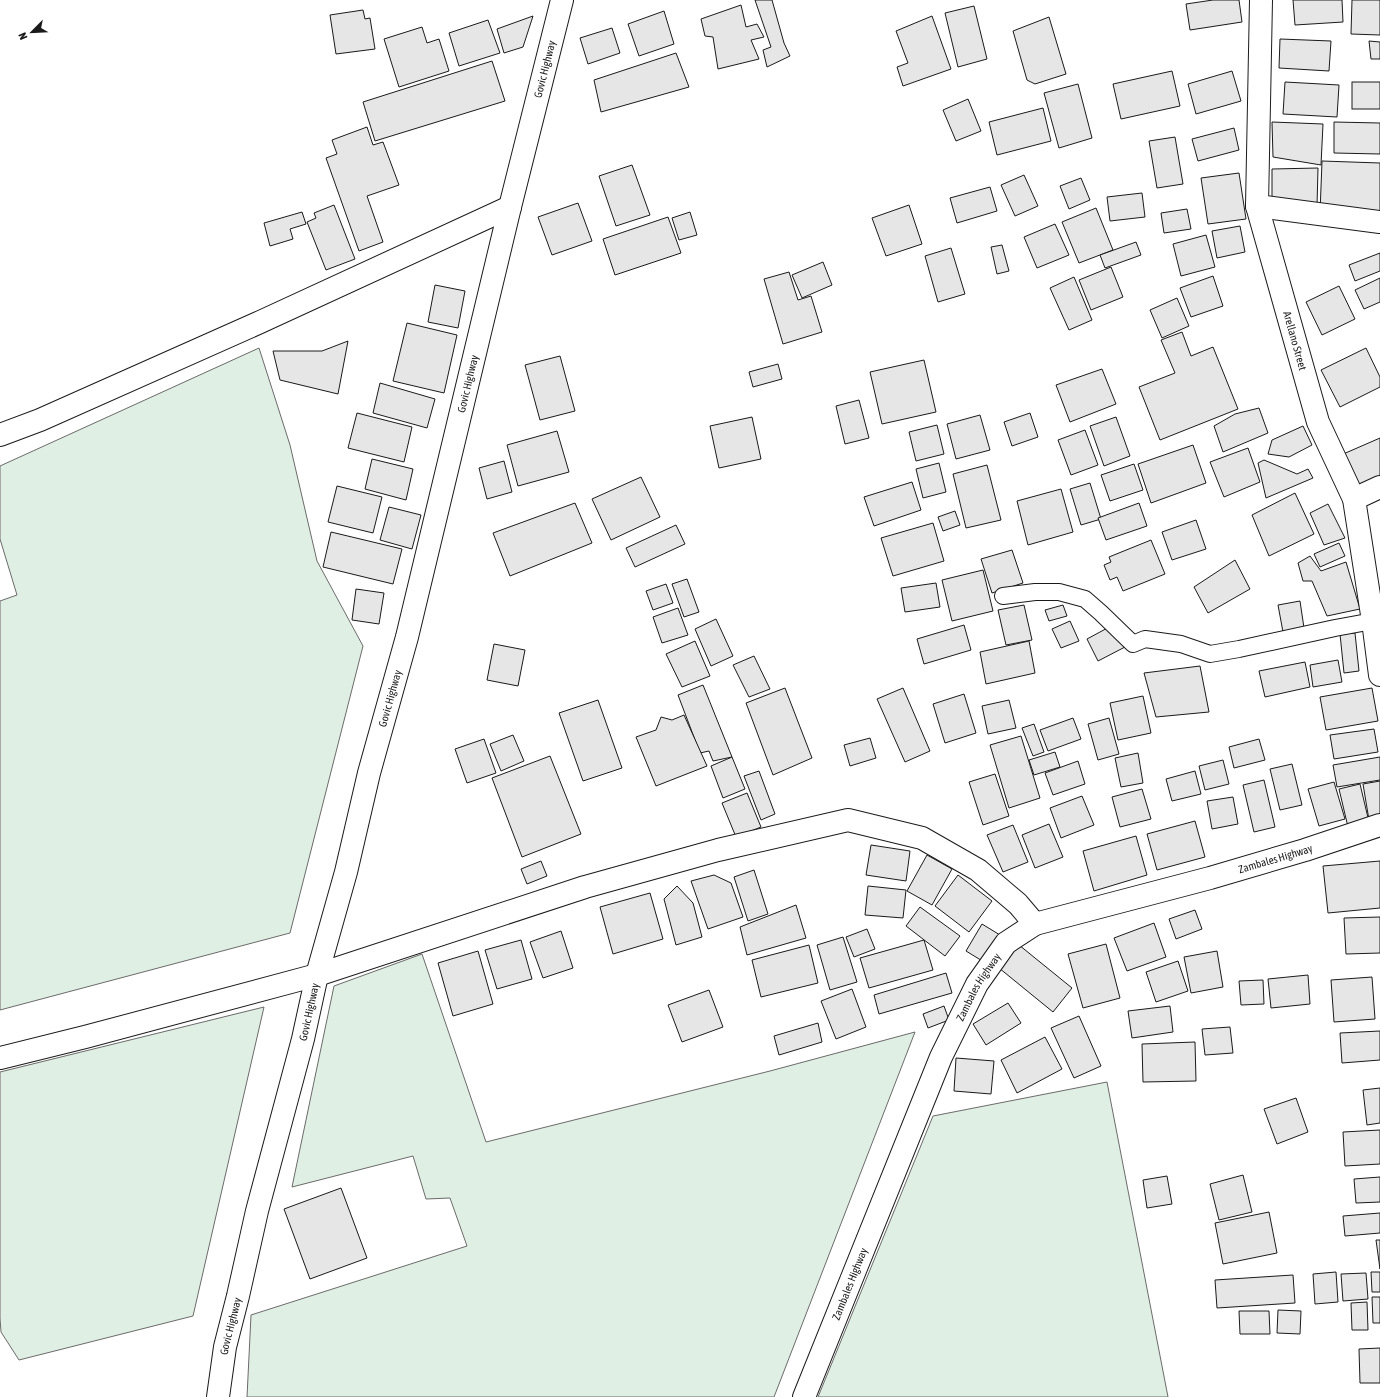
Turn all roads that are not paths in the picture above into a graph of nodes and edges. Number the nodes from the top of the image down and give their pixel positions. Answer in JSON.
{"nodes":[{"id":1,"x":562,"y":0,"type":"edge"},
{"id":2,"x":1261,"y":0,"type":"edge"},
{"id":3,"x":1257,"y":206,"type":"junction"},
{"id":4,"x":510,"y":207,"type":"junction"},
{"id":5,"x":1380,"y":222,"type":"edge"},
{"id":6,"x":0,"y":435,"type":"edge"},
{"id":7,"x":1380,"y":487,"type":"edge"},
{"id":8,"x":1354,"y":499,"type":"junction"},
{"id":9,"x":1003,"y":596,"type":"dead end"},
{"id":10,"x":1373,"y":621,"type":"junction"},
{"id":11,"x":1380,"y":675,"type":"edge"},
{"id":12,"x":1380,"y":825,"type":"edge"},
{"id":13,"x":1035,"y":924,"type":"junction"},
{"id":14,"x":317,"y":975,"type":"junction"},
{"id":15,"x":0,"y":1058,"type":"edge"},
{"id":16,"x":218,"y":1397,"type":"edge"},
{"id":17,"x":804,"y":1397,"type":"edge"}],
"edges":[{"from":1,"to":4,"type":"street","name":"Govic Highway"},
{"from":2,"to":3,"type":"street","name":"Arellano Street"},
{"from":3,"to":5,"type":"street"},
{"from":3,"to":8,"type":"street","name":"Arellano Street"},
{"from":4,"to":6,"type":"street"},
{"from":4,"to":14,"type":"street","name":"Govic Highway"},
{"from":7,"to":8,"type":"street"},
{"from":8,"to":10,"type":"street","name":"Arellano Street"},
{"from":9,"to":10,"type":"street"},
{"from":10,"to":11,"type":"street","name":"Arellano Street"},
{"from":12,"to":13,"type":"street","name":"Zambales Highway"},
{"from":13,"to":14,"type":"street"},
{"from":13,"to":17,"type":"street","name":"Zambales Highway"},
{"from":14,"to":15,"type":"street"},
{"from":14,"to":16,"type":"street","name":"Govic Highway"}]}
